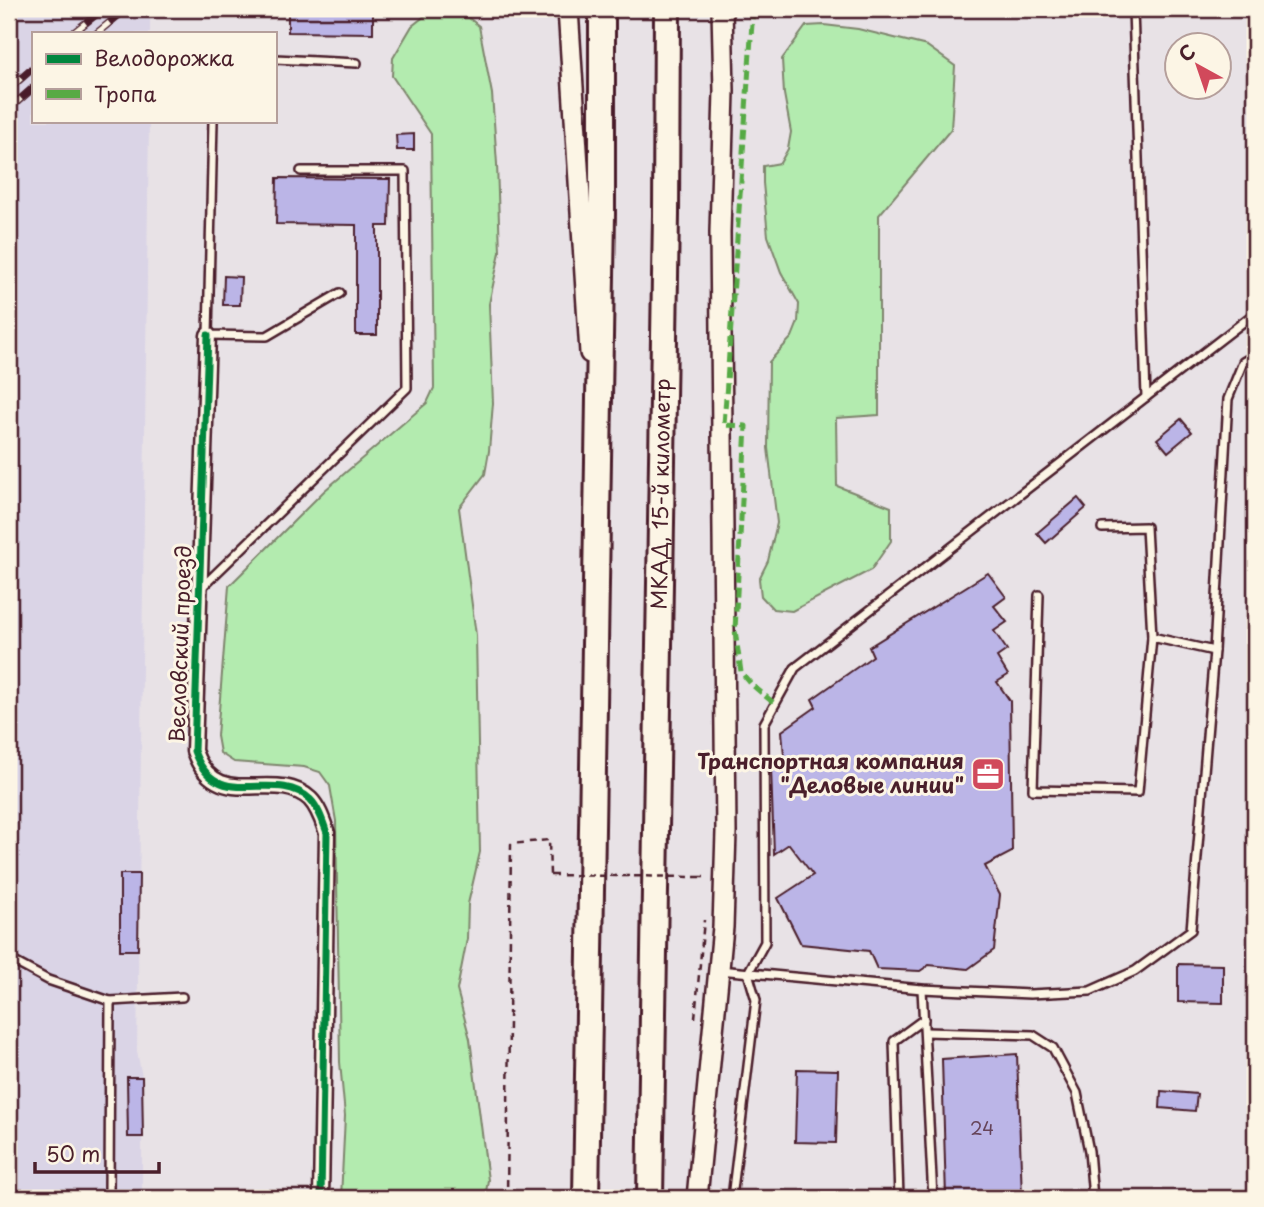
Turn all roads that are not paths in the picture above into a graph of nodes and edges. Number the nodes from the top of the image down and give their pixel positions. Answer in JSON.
{"nodes":[{"id":1,"x":568,"y":9,"type":"edge"},
{"id":2,"x":602,"y":9,"type":"edge"},
{"id":3,"x":667,"y":9,"type":"edge"},
{"id":4,"x":722,"y":9,"type":"edge"},
{"id":5,"x":1133,"y":9,"type":"edge"},
{"id":6,"x":276,"y":59,"type":"edge"},
{"id":7,"x":357,"y":63,"type":"dead end"},
{"id":8,"x":213,"y":122,"type":"edge"},
{"id":9,"x":301,"y":172,"type":"dead end"},
{"id":10,"x":340,"y":293,"type":"dead end"},
{"id":11,"x":1255,"y":313,"type":"edge"},
{"id":12,"x":208,"y":335,"type":"junction"},
{"id":13,"x":1255,"y":355,"type":"edge"},
{"id":14,"x":1146,"y":397,"type":"junction"},
{"id":15,"x":598,"y":464,"type":"junction"},
{"id":16,"x":1102,"y":528,"type":"dead end"},
{"id":17,"x":200,"y":589,"type":"junction"},
{"id":18,"x":1039,"y":595,"type":"dead end"},
{"id":19,"x":1152,"y":637,"type":"junction"},
{"id":20,"x":1214,"y":651,"type":"junction"},
{"id":21,"x":9,"y":959,"type":"edge"},
{"id":22,"x":719,"y":970,"type":"junction"},
{"id":23,"x":748,"y":973,"type":"junction"},
{"id":24,"x":922,"y":989,"type":"junction"},
{"id":25,"x":182,"y":997,"type":"dead end"},
{"id":26,"x":110,"y":1001,"type":"junction"},
{"id":27,"x":924,"y":1019,"type":"junction"},
{"id":28,"x":925,"y":1032,"type":"junction"},
{"id":29,"x":109,"y":1198,"type":"edge"},
{"id":30,"x":321,"y":1198,"type":"edge"},
{"id":31,"x":586,"y":1198,"type":"edge"},
{"id":32,"x":650,"y":1198,"type":"edge"},
{"id":33,"x":697,"y":1198,"type":"edge"},
{"id":34,"x":732,"y":1198,"type":"edge"},
{"id":35,"x":899,"y":1198,"type":"edge"},
{"id":36,"x":933,"y":1198,"type":"edge"},
{"id":37,"x":1093,"y":1198,"type":"edge"}],
"edges":[{"from":1,"to":15,"type":"main road"},
{"from":2,"to":15,"type":"highway"},
{"from":3,"to":32,"type":"highway","name":"МКАД, 15-й километр"},
{"from":4,"to":22,"type":"main road"},
{"from":5,"to":14,"type":"lane"},
{"from":6,"to":7,"type":"lane"},
{"from":8,"to":12,"type":"lane"},
{"from":9,"to":17,"type":"lane"},
{"from":10,"to":12,"type":"lane"},
{"from":11,"to":14,"type":"lane"},
{"from":12,"to":17,"type":"street","name":"Весловский проезд"},
{"from":13,"to":20,"type":"lane"},
{"from":14,"to":23,"type":"lane"},
{"from":15,"to":31,"type":"highway"},
{"from":16,"to":19,"type":"lane"},
{"from":17,"to":30,"type":"street","name":"Весловский проезд"},
{"from":18,"to":19,"type":"lane"},
{"from":19,"to":20,"type":"lane"},
{"from":20,"to":24,"type":"lane"},
{"from":21,"to":26,"type":"lane"},
{"from":22,"to":23,"type":"lane"},
{"from":22,"to":33,"type":"main road"},
{"from":23,"to":24,"type":"lane"},
{"from":23,"to":34,"type":"lane"},
{"from":24,"to":27,"type":"lane"},
{"from":25,"to":26,"type":"lane"},
{"from":26,"to":29,"type":"lane"},
{"from":27,"to":28,"type":"lane"},
{"from":27,"to":35,"type":"lane"},
{"from":28,"to":36,"type":"lane"},
{"from":28,"to":37,"type":"lane"}]}
